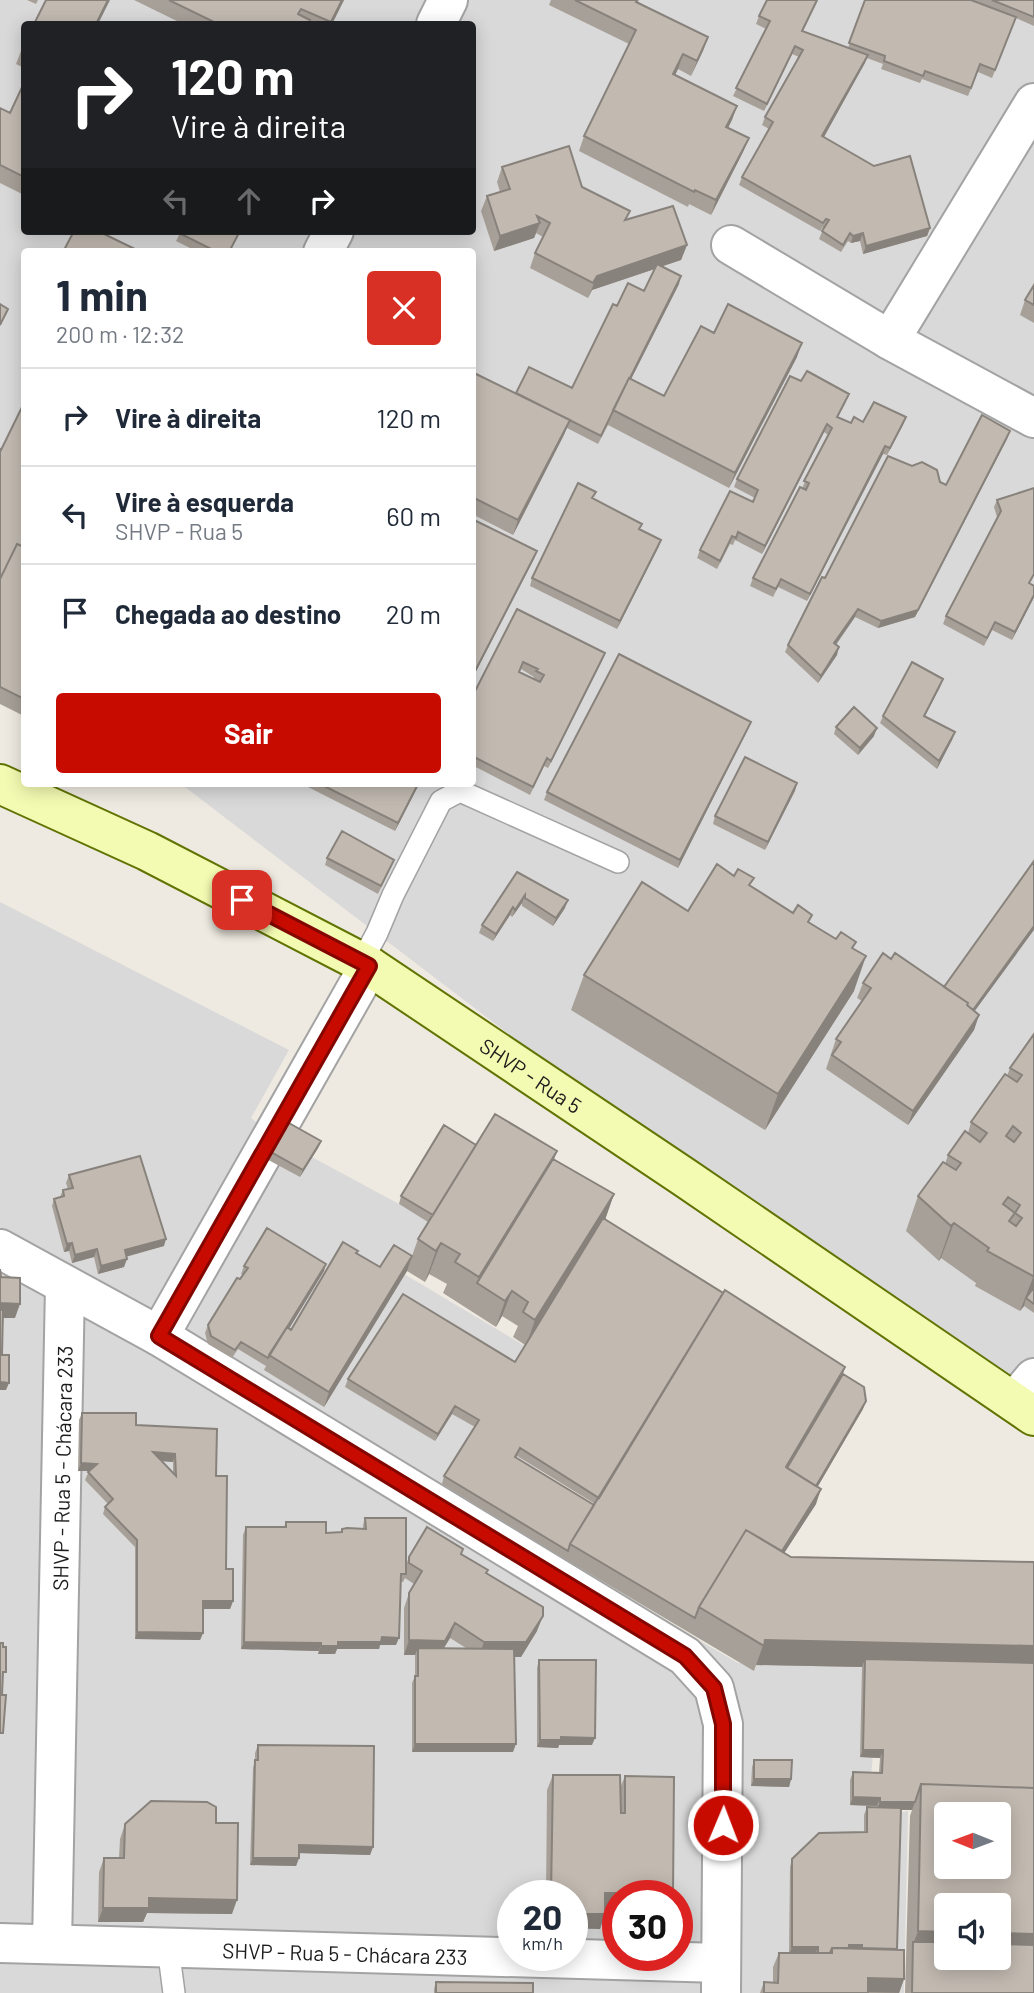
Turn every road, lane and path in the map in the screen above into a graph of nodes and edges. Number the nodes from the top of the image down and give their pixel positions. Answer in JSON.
{"nodes":[{"id":1,"x":448,"y":0,"type":"edge"},
{"id":2,"x":438,"y":21,"type":"edge"},
{"id":3,"x":1034,"y":103,"type":"edge"},
{"id":4,"x":731,"y":245,"type":"dead end"},
{"id":5,"x":890,"y":340,"type":"junction"},
{"id":6,"x":1034,"y":418,"type":"edge"},
{"id":7,"x":0,"y":784,"type":"edge"},
{"id":8,"x":44,"y":792,"type":"edge"},
{"id":9,"x":618,"y":862,"type":"dead end"},
{"id":10,"x":365,"y":965,"type":"junction"},
{"id":11,"x":0,"y":1249,"type":"edge"},
{"id":12,"x":65,"y":1286,"type":"junction"},
{"id":13,"x":159,"y":1336,"type":"junction"},
{"id":14,"x":1028,"y":1399,"type":"edge"},
{"id":15,"x":0,"y":1943,"type":"edge"},
{"id":16,"x":52,"y":1944,"type":"junction"},
{"id":17,"x":168,"y":1947,"type":"junction"},
{"id":18,"x":721,"y":1978,"type":"edge"},
{"id":19,"x":174,"y":1993,"type":"edge"}],
"edges":[{"from":1,"to":2,"type":"street"},
{"from":3,"to":5,"type":"street"},
{"from":4,"to":5,"type":"street"},
{"from":5,"to":6,"type":"street"},
{"from":7,"to":8,"type":"street","name":"SHVP - Rua 5"},
{"from":8,"to":10,"type":"street","name":"SHVP - Rua 5"},
{"from":9,"to":10,"type":"lane"},
{"from":10,"to":13,"type":"street"},
{"from":10,"to":14,"type":"street","name":"SHVP - Rua 5"},
{"from":11,"to":12,"type":"street","name":"SHVP - Rua 5 - Chácara 233"},
{"from":12,"to":13,"type":"street","name":"SHVP - Rua 5 - Chácara 233"},
{"from":12,"to":16,"type":"street","name":"SHVP - Rua 5 - Chácara 233"},
{"from":13,"to":18,"type":"street","name":"SHVP - Rua 5 - Chácara 233"},
{"from":15,"to":16,"type":"street","name":"SHVP - Rua 5 - Chácara 233"},
{"from":16,"to":17,"type":"street","name":"SHVP - Rua 5 - Chácara 233"},
{"from":17,"to":18,"type":"street","name":"SHVP - Rua 5 - Chácara 233"},
{"from":17,"to":19,"type":"lane"}]}
